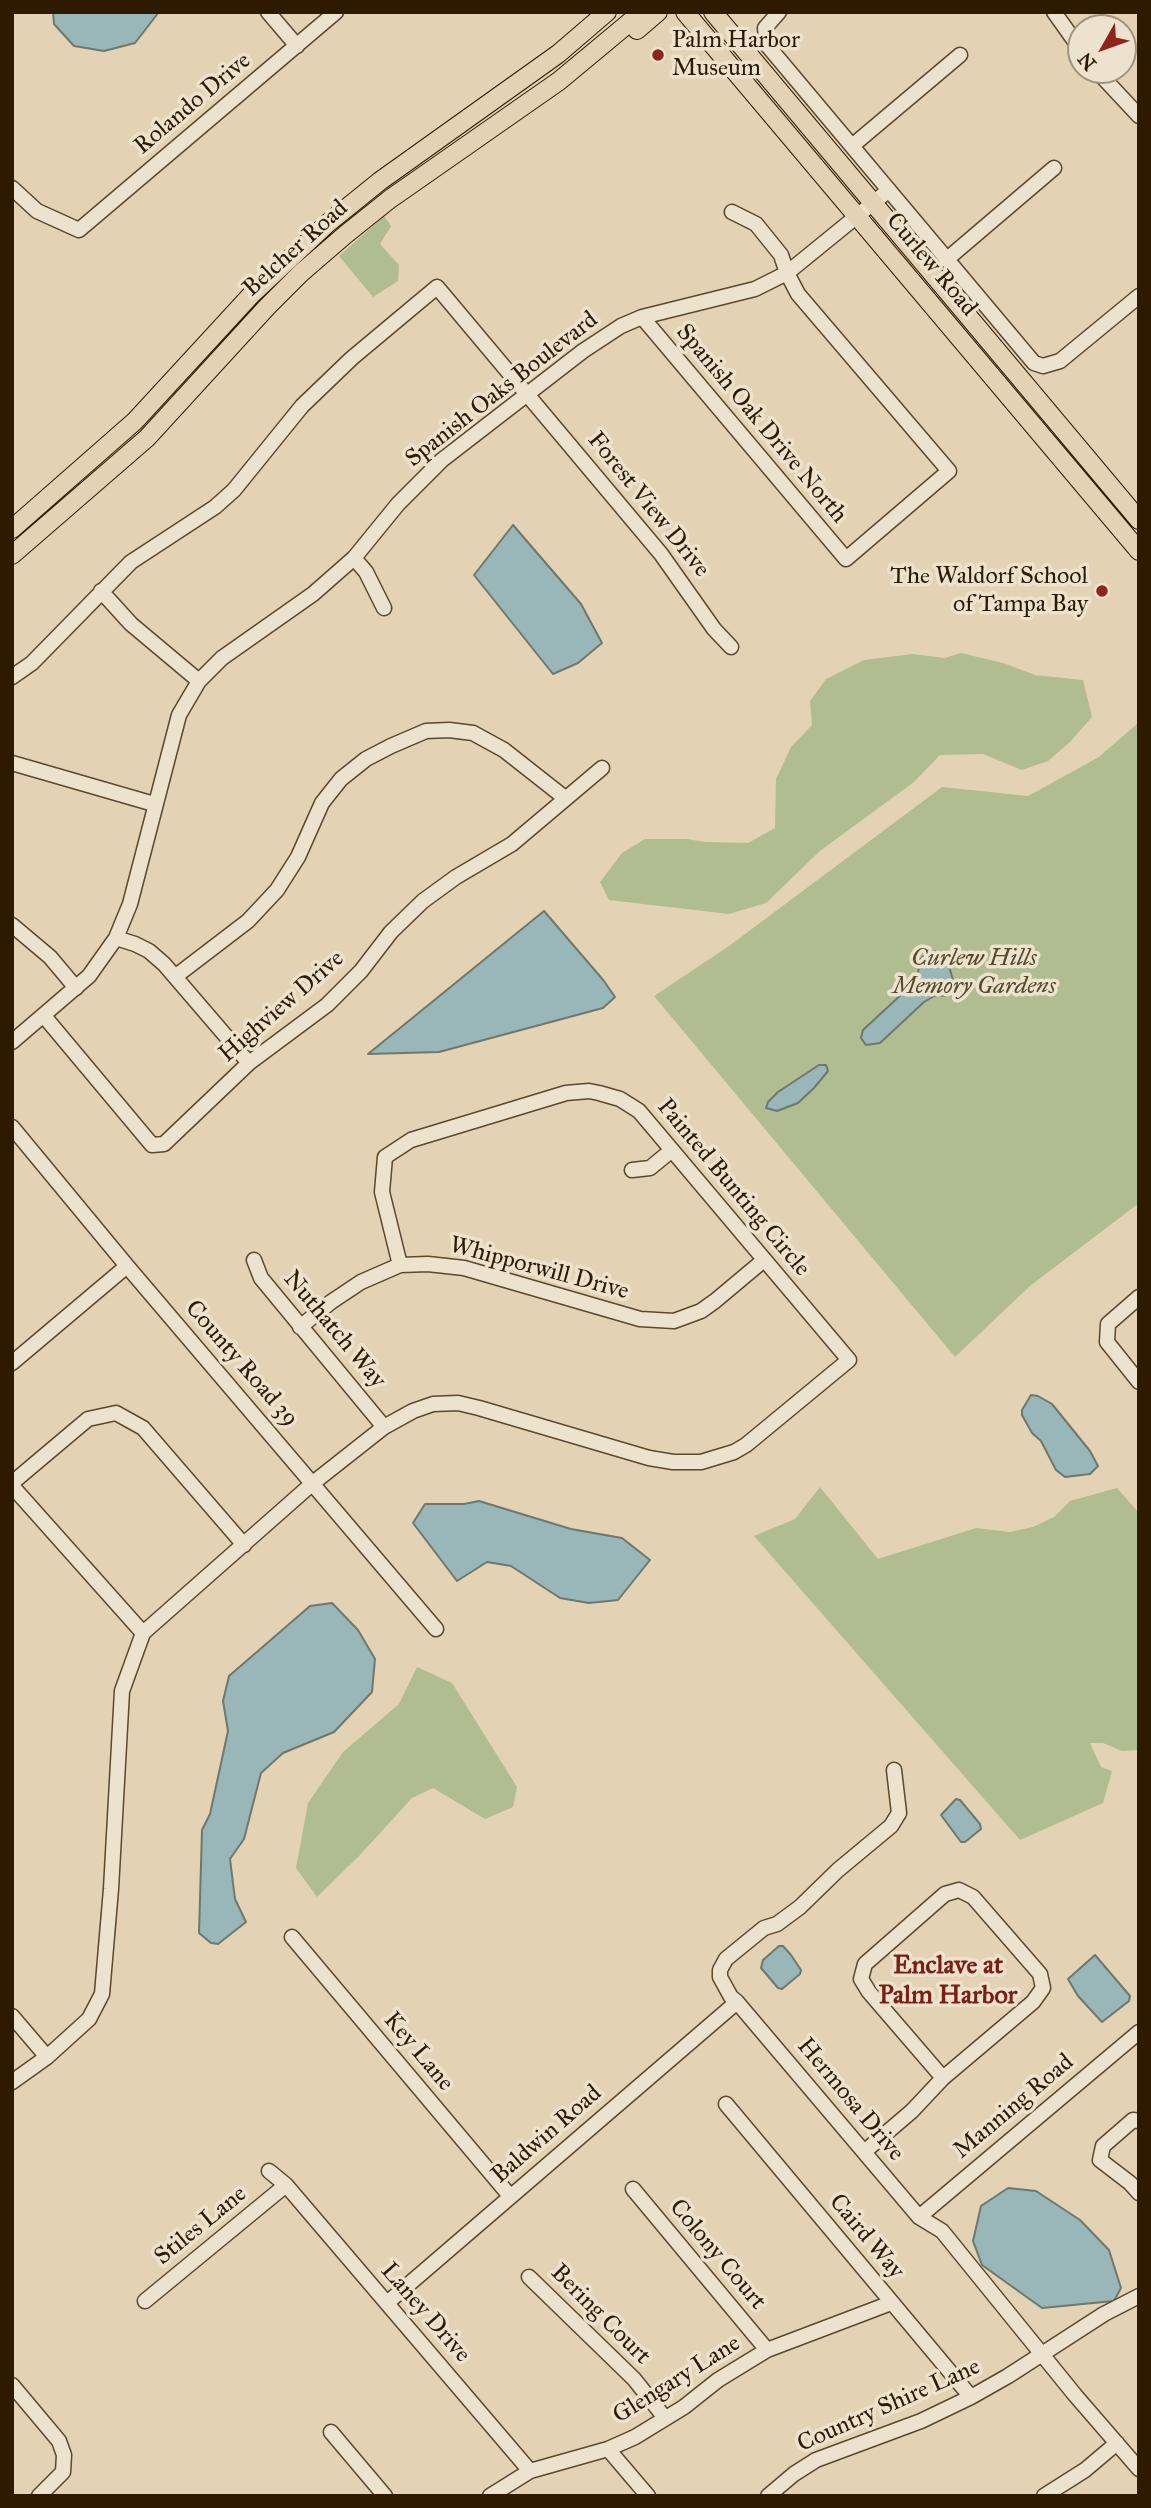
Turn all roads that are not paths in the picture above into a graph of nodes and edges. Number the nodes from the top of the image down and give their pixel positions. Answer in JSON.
{"nodes":[{"id":1,"x":268,"y":12,"type":"edge"},
{"id":2,"x":336,"y":12,"type":"edge"},
{"id":3,"x":607,"y":12,"type":"edge"},
{"id":4,"x":627,"y":12,"type":"edge"},
{"id":5,"x":642,"y":12,"type":"edge"},
{"id":6,"x":658,"y":12,"type":"edge"},
{"id":7,"x":685,"y":12,"type":"edge"},
{"id":8,"x":702,"y":12,"type":"edge"},
{"id":9,"x":713,"y":12,"type":"edge"},
{"id":10,"x":779,"y":12,"type":"edge"},
{"id":11,"x":1054,"y":12,"type":"edge"},
{"id":12,"x":1067,"y":30,"type":"edge"},
{"id":13,"x":297,"y":46,"type":"junction"},
{"id":14,"x":960,"y":55,"type":"dead end"},
{"id":15,"x":1109,"y":84,"type":"edge"},
{"id":16,"x":1139,"y":116,"type":"edge"},
{"id":17,"x":801,"y":117,"type":"junction"},
{"id":18,"x":487,"y":132,"type":"junction"},
{"id":19,"x":852,"y":146,"type":"junction"},
{"id":20,"x":1054,"y":168,"type":"dead end"},
{"id":21,"x":12,"y":188,"type":"edge"},
{"id":22,"x":890,"y":190,"type":"junction"},
{"id":23,"x":874,"y":204,"type":"junction"},
{"id":24,"x":732,"y":212,"type":"dead end"},
{"id":25,"x":858,"y":217,"type":"junction"},
{"id":26,"x":946,"y":260,"type":"junction"},
{"id":27,"x":787,"y":273,"type":"junction"},
{"id":28,"x":1139,"y":296,"type":"edge"},
{"id":29,"x":642,"y":317,"type":"junction"},
{"id":30,"x":527,"y":393,"type":"junction"},
{"id":31,"x":1096,"y":499,"type":"junction"},
{"id":32,"x":1139,"y":520,"type":"edge"},
{"id":33,"x":12,"y":529,"type":"edge"},
{"id":34,"x":1139,"y":535,"type":"edge"},
{"id":35,"x":1139,"y":551,"type":"edge"},
{"id":36,"x":12,"y":555,"type":"edge"},
{"id":37,"x":354,"y":558,"type":"junction"},
{"id":38,"x":101,"y":591,"type":"junction"},
{"id":39,"x":384,"y":608,"type":"dead end"},
{"id":40,"x":731,"y":647,"type":"dead end"},
{"id":41,"x":12,"y":677,"type":"edge"},
{"id":42,"x":199,"y":681,"type":"junction"},
{"id":43,"x":12,"y":763,"type":"edge"},
{"id":44,"x":602,"y":768,"type":"dead end"},
{"id":45,"x":565,"y":798,"type":"junction"},
{"id":46,"x":154,"y":804,"type":"junction"},
{"id":47,"x":12,"y":925,"type":"edge"},
{"id":48,"x":116,"y":938,"type":"junction"},
{"id":49,"x":176,"y":975,"type":"junction"},
{"id":50,"x":76,"y":988,"type":"junction"},
{"id":51,"x":44,"y":1016,"type":"junction"},
{"id":52,"x":12,"y":1042,"type":"edge"},
{"id":53,"x":249,"y":1063,"type":"junction"},
{"id":54,"x":12,"y":1127,"type":"edge"},
{"id":55,"x":672,"y":1150,"type":"junction"},
{"id":56,"x":632,"y":1170,"type":"dead end"},
{"id":57,"x":254,"y":1259,"type":"dead end"},
{"id":58,"x":764,"y":1260,"type":"junction"},
{"id":59,"x":400,"y":1265,"type":"junction"},
{"id":60,"x":127,"y":1266,"type":"junction"},
{"id":61,"x":1139,"y":1297,"type":"edge"},
{"id":62,"x":300,"y":1327,"type":"junction"},
{"id":63,"x":12,"y":1363,"type":"edge"},
{"id":64,"x":1139,"y":1382,"type":"edge"},
{"id":65,"x":384,"y":1427,"type":"junction"},
{"id":66,"x":313,"y":1483,"type":"junction"},
{"id":67,"x":12,"y":1484,"type":"edge"},
{"id":68,"x":244,"y":1545,"type":"junction"},
{"id":69,"x":436,"y":1629,"type":"dead end"},
{"id":70,"x":144,"y":1633,"type":"junction"},
{"id":71,"x":894,"y":1770,"type":"dead end"},
{"id":72,"x":292,"y":1937,"type":"dead end"},
{"id":73,"x":737,"y":2002,"type":"junction"},
{"id":74,"x":12,"y":2016,"type":"edge"},
{"id":75,"x":1139,"y":2032,"type":"edge"},
{"id":76,"x":47,"y":2057,"type":"junction"},
{"id":77,"x":943,"y":2078,"type":"junction"},
{"id":78,"x":12,"y":2082,"type":"edge"},
{"id":79,"x":726,"y":2104,"type":"dead end"},
{"id":80,"x":1139,"y":2121,"type":"edge"},
{"id":81,"x":864,"y":2151,"type":"junction"},
{"id":82,"x":269,"y":2171,"type":"dead end"},
{"id":83,"x":286,"y":2185,"type":"junction"},
{"id":84,"x":633,"y":2189,"type":"dead end"},
{"id":85,"x":1139,"y":2193,"type":"edge"},
{"id":86,"x":510,"y":2196,"type":"junction"},
{"id":87,"x":919,"y":2217,"type":"junction"},
{"id":88,"x":529,"y":2277,"type":"dead end"},
{"id":89,"x":1139,"y":2296,"type":"edge"},
{"id":90,"x":145,"y":2301,"type":"dead end"},
{"id":91,"x":387,"y":2303,"type":"junction"},
{"id":92,"x":891,"y":2303,"type":"junction"},
{"id":93,"x":767,"y":2350,"type":"junction"},
{"id":94,"x":1042,"y":2354,"type":"junction"},
{"id":95,"x":12,"y":2385,"type":"edge"},
{"id":96,"x":971,"y":2397,"type":"junction"},
{"id":97,"x":665,"y":2418,"type":"junction"},
{"id":98,"x":331,"y":2432,"type":"dead end"},
{"id":99,"x":1117,"y":2443,"type":"junction"},
{"id":100,"x":608,"y":2449,"type":"junction"},
{"id":101,"x":1139,"y":2469,"type":"edge"},
{"id":102,"x":530,"y":2470,"type":"junction"},
{"id":103,"x":39,"y":2496,"type":"edge"},
{"id":104,"x":385,"y":2496,"type":"edge"},
{"id":105,"x":490,"y":2496,"type":"edge"},
{"id":106,"x":648,"y":2496,"type":"edge"},
{"id":107,"x":768,"y":2496,"type":"edge"},
{"id":108,"x":1044,"y":2496,"type":"edge"}],
"edges":[{"from":1,"to":13,"type":"street"},
{"from":2,"to":13,"type":"street","name":"Rolando Drive"},
{"from":3,"to":33,"type":"main road","name":"Belcher Road"},
{"from":4,"to":18,"type":"main road"},
{"from":5,"to":18,"type":"main road","name":"Belcher Road"},
{"from":6,"to":18,"type":"main road"},
{"from":7,"to":25,"type":"main road","name":"Curlew Road"},
{"from":8,"to":17,"type":"main road"},
{"from":9,"to":17,"type":"main road","name":"Curlew Road"},
{"from":10,"to":19,"type":"street"},
{"from":11,"to":12,"type":"street"},
{"from":13,"to":21,"type":"street","name":"Rolando Drive"},
{"from":14,"to":19,"type":"street"},
{"from":15,"to":16,"type":"street"},
{"from":17,"to":23,"type":"main road","name":"Curlew Road"},
{"from":18,"to":36,"type":"main road","name":"Belcher Road"},
{"from":19,"to":22,"type":"street"},
{"from":20,"to":26,"type":"street"},
{"from":22,"to":23,"type":"street","name":"Spanish Oaks Boulevard"},
{"from":22,"to":26,"type":"street"},
{"from":23,"to":25,"type":"street","name":"Spanish Oaks Boulevard"},
{"from":23,"to":32,"type":"main road","name":"Curlew Road"},
{"from":24,"to":27,"type":"street"},
{"from":25,"to":27,"type":"street","name":"Spanish Oaks Boulevard"},
{"from":25,"to":31,"type":"main road","name":"Curlew Road"},
{"from":26,"to":28,"type":"street"},
{"from":27,"to":29,"type":"street","name":"Spanish Oaks Boulevard"},
{"from":27,"to":29,"type":"street","name":"Spanish Oak Drive North"},
{"from":29,"to":30,"type":"street","name":"Spanish Oaks Boulevard"},
{"from":30,"to":37,"type":"street","name":"Spanish Oaks Boulevard"},
{"from":30,"to":38,"type":"street","name":"Forest View Drive"},
{"from":30,"to":40,"type":"street","name":"Forest View Drive"},
{"from":31,"to":34,"type":"main road"},
{"from":31,"to":35,"type":"main road","name":"Curlew Road"},
{"from":37,"to":39,"type":"street"},
{"from":37,"to":42,"type":"street","name":"Spanish Oaks Boulevard"},
{"from":38,"to":41,"type":"street"},
{"from":38,"to":42,"type":"street"},
{"from":42,"to":46,"type":"street","name":"Spanish Oaks Boulevard"},
{"from":43,"to":46,"type":"street"},
{"from":44,"to":45,"type":"street","name":"Highview Drive"},
{"from":45,"to":49,"type":"street"},
{"from":45,"to":53,"type":"street","name":"Highview Drive"},
{"from":46,"to":48,"type":"street","name":"Spanish Oaks Boulevard"},
{"from":47,"to":50,"type":"street"},
{"from":48,"to":49,"type":"street"},
{"from":48,"to":50,"type":"street","name":"Spanish Oaks Boulevard"},
{"from":49,"to":53,"type":"street"},
{"from":50,"to":51,"type":"street","name":"Spanish Oaks Boulevard"},
{"from":51,"to":52,"type":"street","name":"Spanish Oaks Boulevard"},
{"from":51,"to":53,"type":"street","name":"Highview Drive"},
{"from":54,"to":60,"type":"street","name":"County Road 39"},
{"from":55,"to":56,"type":"street"},
{"from":55,"to":58,"type":"street","name":"Painted Bunting Circle"},
{"from":55,"to":59,"type":"street","name":"Painted Bunting Circle"},
{"from":57,"to":62,"type":"street","name":"Nuthatch Way"},
{"from":58,"to":59,"type":"street","name":"Whipporwill Drive"},
{"from":58,"to":65,"type":"street","name":"Painted Bunting Circle"},
{"from":59,"to":62,"type":"street","name":"Whipporwill Drive"},
{"from":60,"to":63,"type":"street"},
{"from":60,"to":66,"type":"street","name":"County Road 39"},
{"from":61,"to":64,"type":"street"},
{"from":62,"to":65,"type":"street","name":"Nuthatch Way"},
{"from":65,"to":66,"type":"street"},
{"from":66,"to":68,"type":"street"},
{"from":66,"to":69,"type":"street","name":"County Road 39"},
{"from":67,"to":68,"type":"street"},
{"from":67,"to":70,"type":"street"},
{"from":68,"to":70,"type":"street"},
{"from":70,"to":76,"type":"street"},
{"from":71,"to":73,"type":"street","name":"Hermosa Drive"},
{"from":72,"to":86,"type":"street","name":"Key Lane"},
{"from":73,"to":81,"type":"street","name":"Hermosa Drive"},
{"from":73,"to":86,"type":"street","name":"Baldwin Road"},
{"from":74,"to":76,"type":"street"},
{"from":75,"to":87,"type":"street","name":"Manning Road"},
{"from":76,"to":78,"type":"street"},
{"from":77,"to":77,"type":"street"},
{"from":77,"to":81,"type":"street"},
{"from":79,"to":92,"type":"street","name":"Caird Way"},
{"from":80,"to":85,"type":"street"},
{"from":81,"to":87,"type":"street","name":"Hermosa Drive"},
{"from":82,"to":83,"type":"street","name":"Laney Drive"},
{"from":83,"to":90,"type":"street","name":"Stiles Lane"},
{"from":83,"to":91,"type":"street","name":"Laney Drive"},
{"from":84,"to":93,"type":"street","name":"Colony Court"},
{"from":86,"to":91,"type":"street","name":"Baldwin Road"},
{"from":87,"to":94,"type":"street","name":"Hermosa Drive"},
{"from":88,"to":97,"type":"street","name":"Bering Court"},
{"from":89,"to":94,"type":"street","name":"Country Shire Lane"},
{"from":91,"to":102,"type":"street","name":"Laney Drive"},
{"from":92,"to":93,"type":"street","name":"Glengary Lane"},
{"from":92,"to":96,"type":"street","name":"Caird Way"},
{"from":93,"to":97,"type":"street","name":"Glengary Lane"},
{"from":94,"to":96,"type":"street","name":"Country Shire Lane"},
{"from":94,"to":99,"type":"street","name":"Hermosa Drive"},
{"from":95,"to":103,"type":"street"},
{"from":96,"to":107,"type":"street","name":"Country Shire Lane"},
{"from":97,"to":100,"type":"street","name":"Glengary Lane"},
{"from":98,"to":104,"type":"street"},
{"from":99,"to":101,"type":"street","name":"Hermosa Drive"},
{"from":99,"to":108,"type":"street"},
{"from":100,"to":102,"type":"street","name":"Glengary Lane"},
{"from":100,"to":106,"type":"street"},
{"from":102,"to":105,"type":"street","name":"Glengary Lane"}]}
